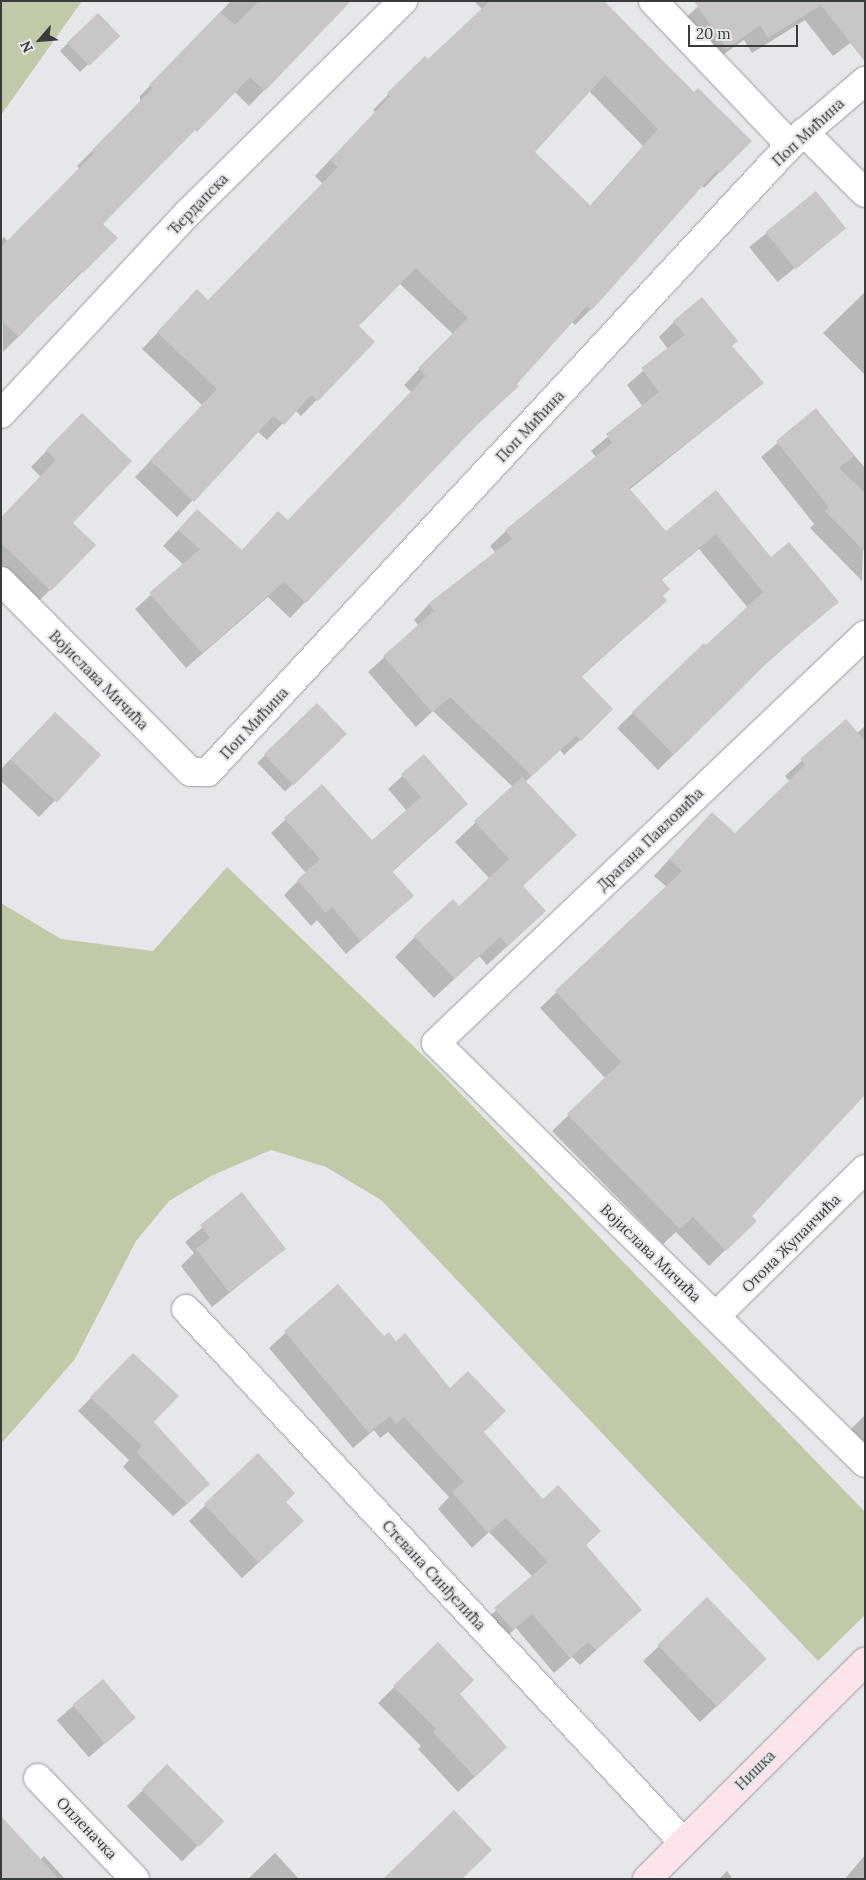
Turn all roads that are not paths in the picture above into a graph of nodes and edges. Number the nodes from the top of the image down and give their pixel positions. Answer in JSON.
{"nodes":[{"id":1,"x":403,"y":1,"type":"edge"},
{"id":2,"x":653,"y":1,"type":"edge"},
{"id":3,"x":865,"y":81,"type":"edge"},
{"id":4,"x":797,"y":138,"type":"junction"},
{"id":5,"x":865,"y":193,"type":"edge"},
{"id":6,"x":1,"y":414,"type":"edge"},
{"id":7,"x":1,"y":581,"type":"edge"},
{"id":8,"x":865,"y":634,"type":"edge"},
{"id":9,"x":200,"y":774,"type":"joint"},
{"id":10,"x":436,"y":1043,"type":"joint"},
{"id":11,"x":865,"y":1169,"type":"edge"},
{"id":12,"x":186,"y":1309,"type":"dead end"},
{"id":13,"x":716,"y":1316,"type":"junction"},
{"id":14,"x":865,"y":1463,"type":"edge"},
{"id":15,"x":865,"y":1662,"type":"edge"},
{"id":16,"x":38,"y":1778,"type":"dead end"},
{"id":17,"x":682,"y":1842,"type":"junction"},
{"id":18,"x":135,"y":1879,"type":"edge"},
{"id":19,"x":647,"y":1879,"type":"edge"}],
"edges":[{"from":1,"to":6,"type":"street","name":"Ђердапска"},
{"from":2,"to":4,"type":"street"},
{"from":3,"to":4,"type":"street","name":"Поп Мићина"},
{"from":4,"to":5,"type":"street"},
{"from":4,"to":9,"type":"street","name":"Поп Мићина"},
{"from":7,"to":9,"type":"street","name":"Војислава Мичића"},
{"from":8,"to":10,"type":"street","name":"Драгана Павловића"},
{"from":10,"to":13,"type":"street","name":"Војислава Мичића"},
{"from":11,"to":13,"type":"street","name":"Отона Жупанчића"},
{"from":12,"to":17,"type":"street","name":"Стевана Синђелића"},
{"from":13,"to":14,"type":"street","name":"Војислава Мичића"},
{"from":15,"to":17,"type":"main road","name":"Нишка"},
{"from":16,"to":18,"type":"street","name":"Опленачка"},
{"from":17,"to":19,"type":"main road","name":"Нишка"}]}
